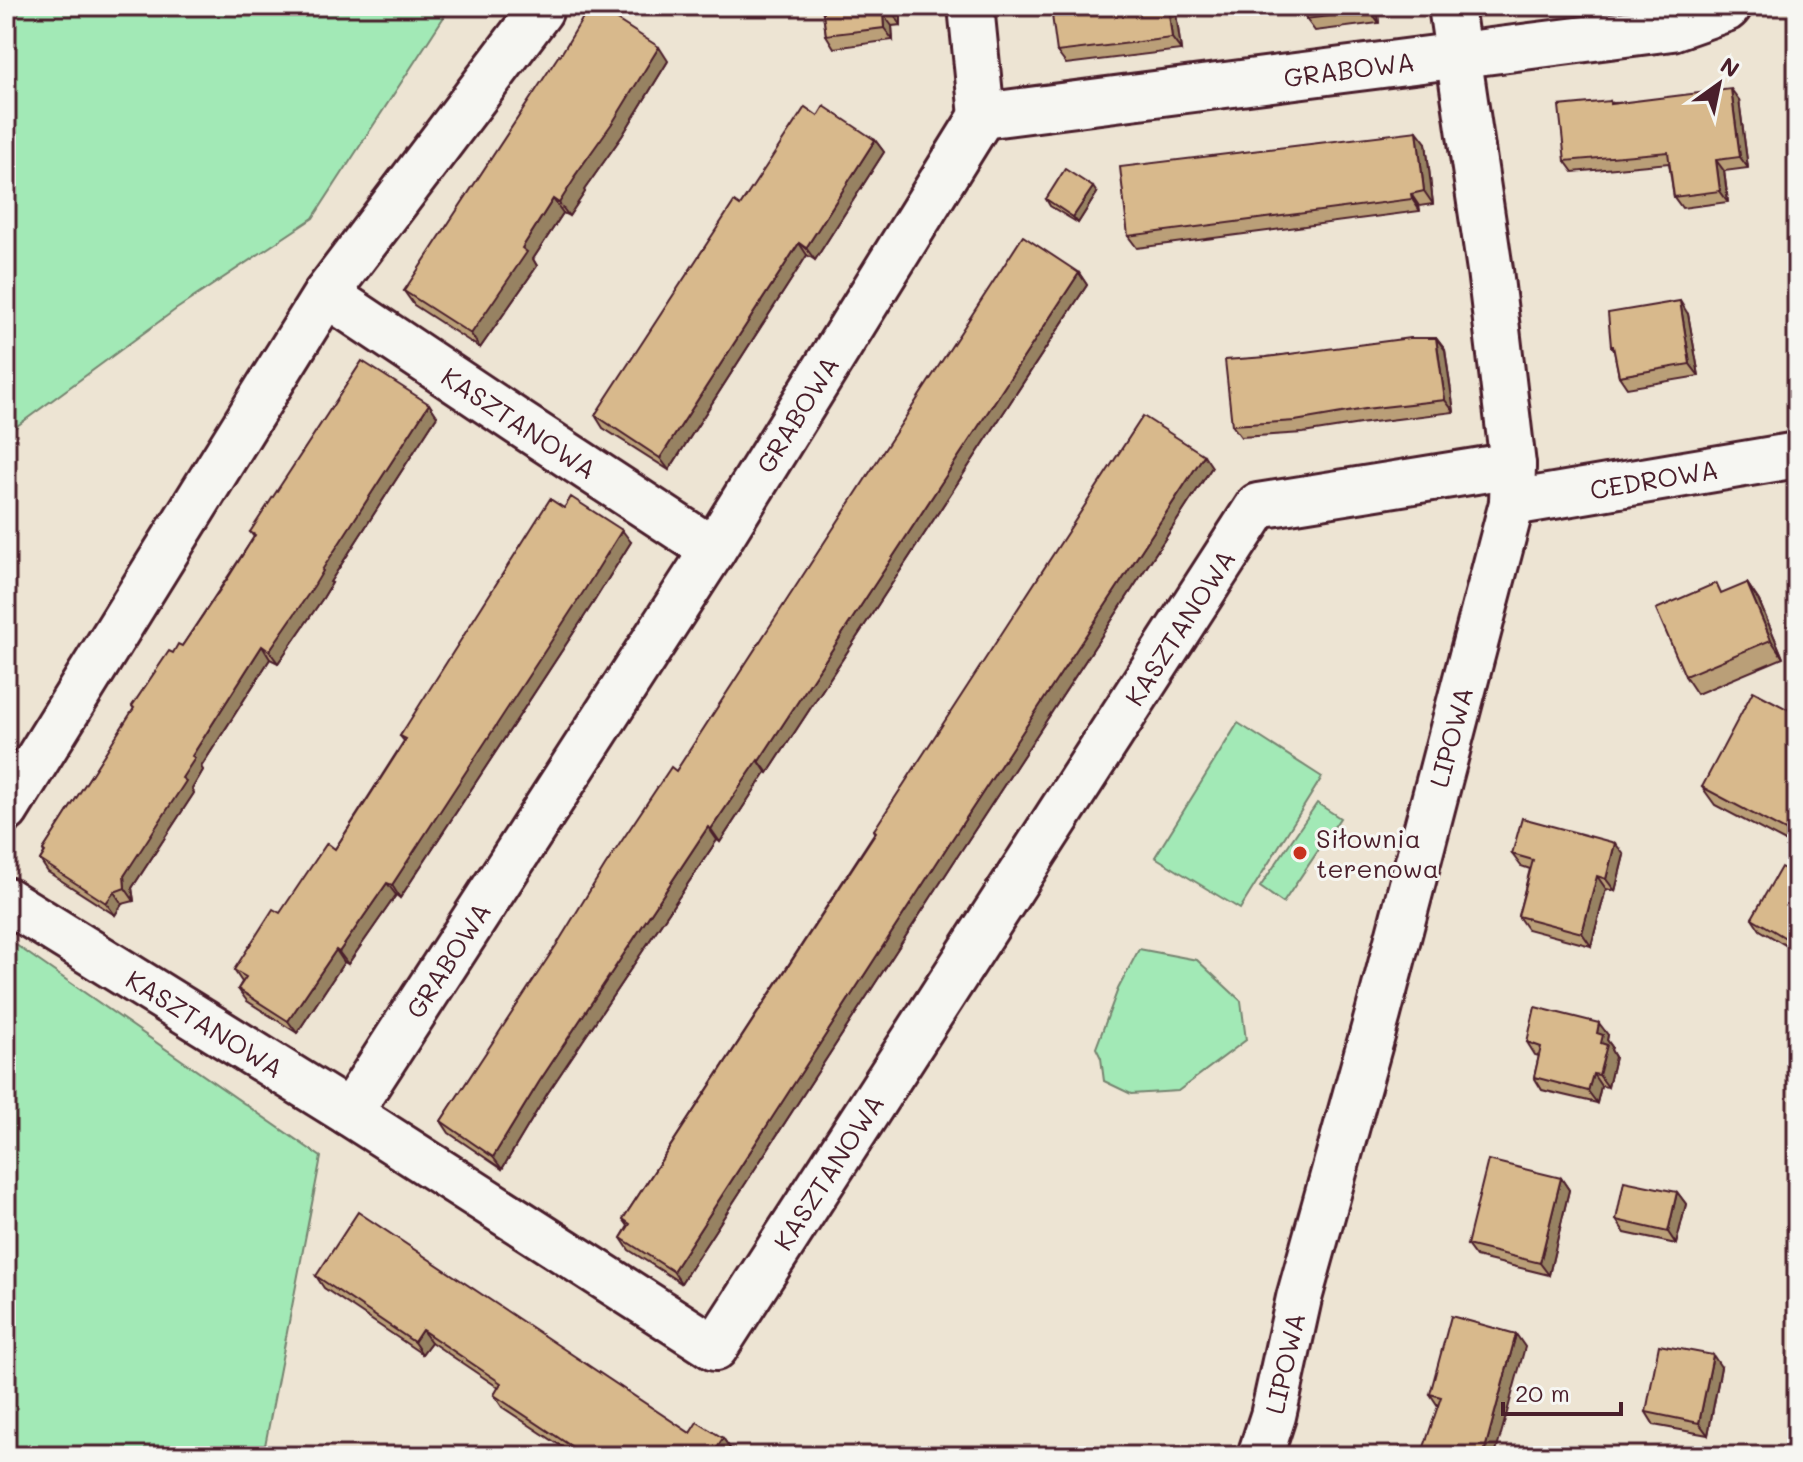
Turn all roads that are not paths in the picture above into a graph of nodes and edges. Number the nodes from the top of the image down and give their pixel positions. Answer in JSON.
{"nodes":[{"id":1,"x":539,"y":6,"type":"edge"},
{"id":2,"x":971,"y":6,"type":"edge"},
{"id":3,"x":1451,"y":6,"type":"edge"},
{"id":4,"x":1729,"y":6,"type":"edge"},
{"id":5,"x":1458,"y":56,"type":"junction"},
{"id":6,"x":982,"y":116,"type":"junction"},
{"id":7,"x":326,"y":294,"type":"junction"},
{"id":8,"x":1797,"y":455,"type":"edge"},
{"id":9,"x":1512,"y":484,"type":"junction"},
{"id":10,"x":713,"y":550,"type":"junction"},
{"id":11,"x":6,"y":810,"type":"edge"},
{"id":12,"x":6,"y":900,"type":"edge"},
{"id":13,"x":349,"y":1113,"type":"junction"},
{"id":14,"x":1260,"y":1456,"type":"edge"}],
"edges":[{"from":1,"to":7,"type":"street"},
{"from":2,"to":6,"type":"street"},
{"from":3,"to":5,"type":"street","name":"LIPOWA"},
{"from":4,"to":5,"type":"street","name":"GRABOWA"},
{"from":5,"to":6,"type":"street","name":"GRABOWA"},
{"from":5,"to":9,"type":"street","name":"LIPOWA"},
{"from":6,"to":10,"type":"street","name":"GRABOWA"},
{"from":7,"to":10,"type":"street","name":"KASZTANOWA"},
{"from":7,"to":11,"type":"street"},
{"from":8,"to":9,"type":"street","name":"CEDROWA"},
{"from":9,"to":13,"type":"street","name":"KASZTANOWA"},
{"from":9,"to":14,"type":"street","name":"LIPOWA"},
{"from":10,"to":13,"type":"street","name":"GRABOWA"},
{"from":12,"to":13,"type":"street","name":"KASZTANOWA"}]}
